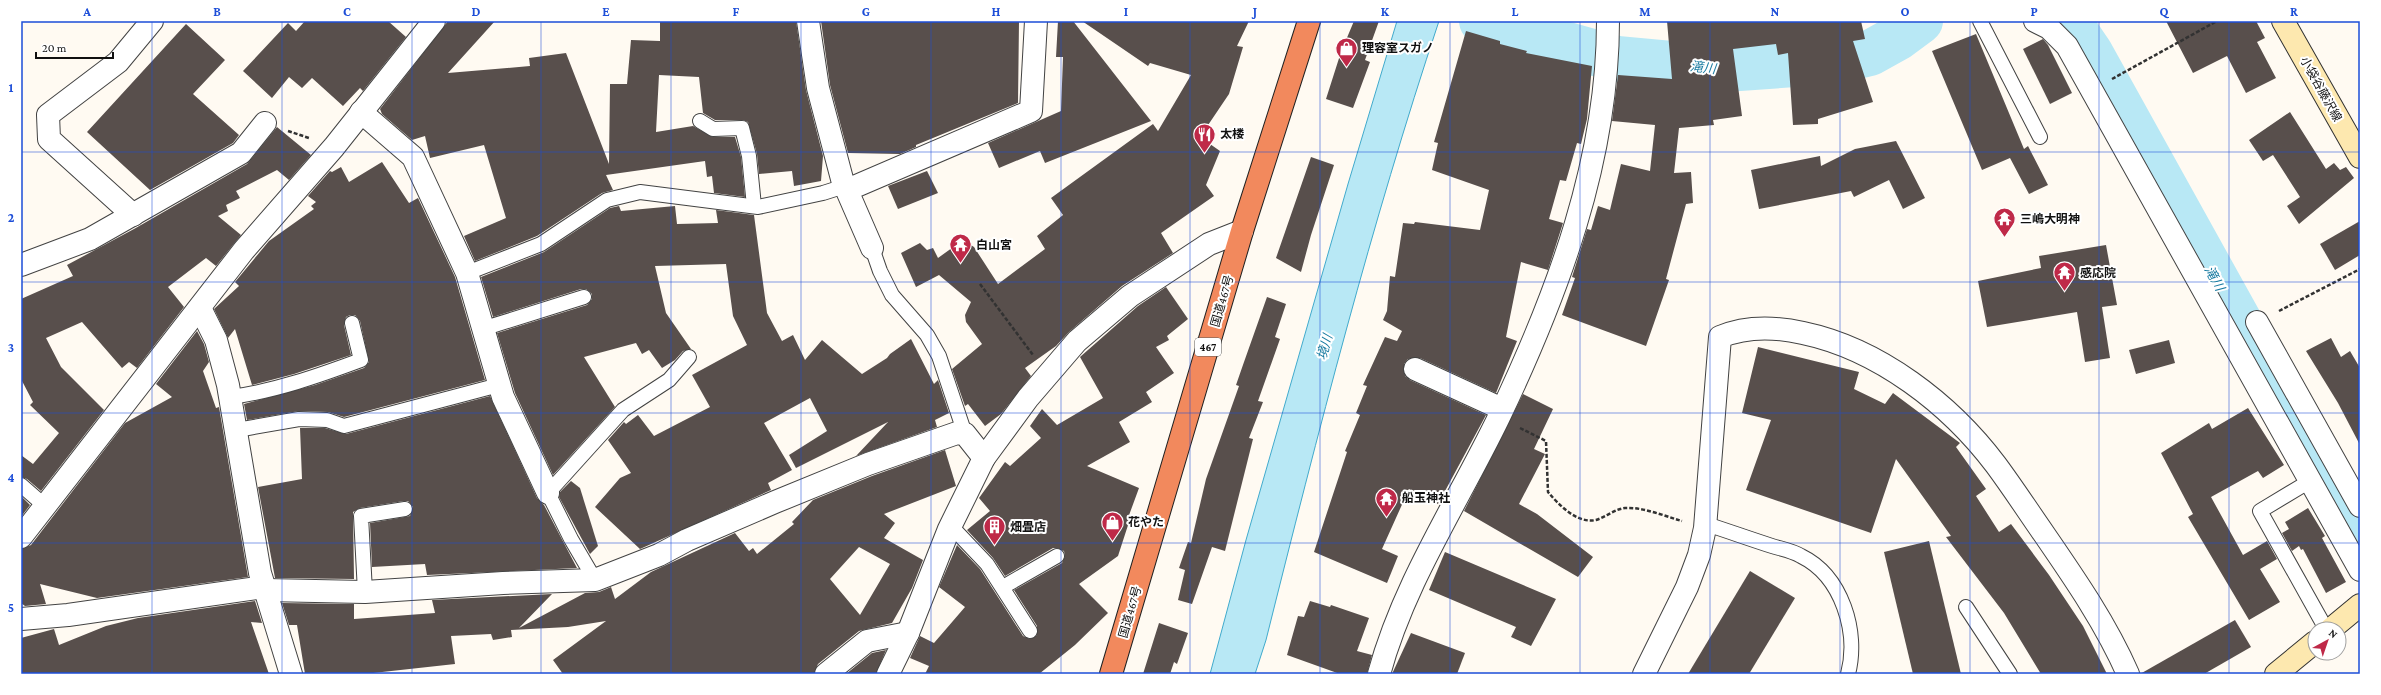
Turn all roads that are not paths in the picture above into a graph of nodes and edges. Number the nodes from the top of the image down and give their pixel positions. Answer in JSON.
{"nodes":[{"id":1,"x":152,"y":21,"type":"edge"},
{"id":2,"x":434,"y":21,"type":"edge"},
{"id":3,"x":808,"y":21,"type":"edge"},
{"id":4,"x":1036,"y":21,"type":"edge"},
{"id":5,"x":1309,"y":21,"type":"edge"},
{"id":6,"x":1980,"y":21,"type":"edge"},
{"id":7,"x":2035,"y":21,"type":"edge"},
{"id":8,"x":2283,"y":21,"type":"edge"},
{"id":9,"x":1608,"y":30,"type":"edge"},
{"id":10,"x":361,"y":112,"type":"junction"},
{"id":11,"x":700,"y":121,"type":"dead end"},
{"id":12,"x":265,"y":123,"type":"road end"},
{"id":13,"x":2040,"y":137,"type":"dead end"},
{"id":14,"x":2360,"y":157,"type":"edge"},
{"id":15,"x":846,"y":188,"type":"junction"},
{"id":16,"x":754,"y":206,"type":"junction"},
{"id":17,"x":133,"y":215,"type":"junction"},
{"id":18,"x":1242,"y":231,"type":"junction"},
{"id":19,"x":872,"y":248,"type":"joint"},
{"id":20,"x":21,"y":265,"type":"edge"},
{"id":21,"x":467,"y":273,"type":"junction"},
{"id":22,"x":584,"y":297,"type":"dead end"},
{"id":23,"x":200,"y":308,"type":"junction"},
{"id":24,"x":2257,"y":322,"type":"road end"},
{"id":25,"x":352,"y":323,"type":"dead end"},
{"id":26,"x":482,"y":329,"type":"junction"},
{"id":27,"x":689,"y":357,"type":"dead end"},
{"id":28,"x":1415,"y":369,"type":"dead end"},
{"id":29,"x":499,"y":385,"type":"junction"},
{"id":30,"x":231,"y":397,"type":"junction"},
{"id":31,"x":1500,"y":413,"type":"junction"},
{"id":32,"x":237,"y":430,"type":"junction"},
{"id":33,"x":965,"y":434,"type":"junction"},
{"id":34,"x":984,"y":458,"type":"junction"},
{"id":35,"x":2310,"y":481,"type":"junction"},
{"id":36,"x":21,"y":485,"type":"edge"},
{"id":37,"x":548,"y":493,"type":"junction"},
{"id":38,"x":45,"y":506,"type":"junction"},
{"id":39,"x":2360,"y":506,"type":"edge"},
{"id":40,"x":405,"y":509,"type":"dead end"},
{"id":41,"x":951,"y":526,"type":"junction"},
{"id":42,"x":1706,"y":526,"type":"junction"},
{"id":43,"x":21,"y":536,"type":"edge"},
{"id":44,"x":1057,"y":556,"type":"dead end"},
{"id":45,"x":2360,"y":570,"type":"edge"},
{"id":46,"x":595,"y":580,"type":"junction"},
{"id":47,"x":1003,"y":587,"type":"junction"},
{"id":48,"x":264,"y":589,"type":"junction"},
{"id":49,"x":365,"y":592,"type":"junction"},
{"id":50,"x":2360,"y":605,"type":"edge"},
{"id":51,"x":1966,"y":607,"type":"dead end"},
{"id":52,"x":21,"y":619,"type":"edge"},
{"id":53,"x":2322,"y":621,"type":"edge"},
{"id":54,"x":2341,"y":621,"type":"edge"},
{"id":55,"x":1030,"y":631,"type":"dead end"},
{"id":56,"x":908,"y":633,"type":"junction"},
{"id":57,"x":2307,"y":649,"type":"edge"},
{"id":58,"x":291,"y":674,"type":"edge"},
{"id":59,"x":826,"y":674,"type":"edge"},
{"id":60,"x":888,"y":674,"type":"edge"},
{"id":61,"x":1111,"y":674,"type":"edge"},
{"id":62,"x":1379,"y":674,"type":"edge"},
{"id":63,"x":1644,"y":674,"type":"edge"},
{"id":64,"x":1848,"y":674,"type":"edge"},
{"id":65,"x":2010,"y":674,"type":"edge"},
{"id":66,"x":2128,"y":674,"type":"edge"},
{"id":67,"x":2276,"y":674,"type":"edge"}],
"edges":[{"from":1,"to":17,"type":"street"},
{"from":2,"to":10,"type":"street"},
{"from":3,"to":15,"type":"street"},
{"from":4,"to":15,"type":"street"},
{"from":5,"to":18,"type":"highway","name":"国道467号","number":"467"},
{"from":6,"to":13,"type":"lane"},
{"from":7,"to":35,"type":"street"},
{"from":8,"to":14,"type":"main road","name":"小袋谷藤沢線"},
{"from":9,"to":31,"type":"street"},
{"from":10,"to":21,"type":"street"},
{"from":10,"to":23,"type":"street"},
{"from":11,"to":16,"type":"lane"},
{"from":12,"to":17,"type":"street"},
{"from":15,"to":16,"type":"lane"},
{"from":15,"to":19,"type":"street"},
{"from":16,"to":21,"type":"lane"},
{"from":17,"to":20,"type":"street"},
{"from":18,"to":34,"type":"street"},
{"from":18,"to":61,"type":"highway","name":"国道467号","number":"467"},
{"from":19,"to":33,"type":"lane"},
{"from":21,"to":26,"type":"street"},
{"from":22,"to":26,"type":"lane"},
{"from":23,"to":30,"type":"street"},
{"from":23,"to":38,"type":"street"},
{"from":24,"to":39,"type":"street"},
{"from":25,"to":30,"type":"lane"},
{"from":26,"to":29,"type":"street"},
{"from":27,"to":37,"type":"lane"},
{"from":28,"to":31,"type":"street"},
{"from":29,"to":32,"type":"lane"},
{"from":29,"to":37,"type":"street"},
{"from":30,"to":32,"type":"street"},
{"from":31,"to":62,"type":"street"},
{"from":32,"to":48,"type":"street"},
{"from":33,"to":34,"type":"street"},
{"from":33,"to":46,"type":"street"},
{"from":34,"to":41,"type":"street"},
{"from":35,"to":45,"type":"street"},
{"from":35,"to":53,"type":"lane"},
{"from":36,"to":38,"type":"lane"},
{"from":37,"to":46,"type":"lane"},
{"from":38,"to":43,"type":"street"},
{"from":40,"to":49,"type":"lane"},
{"from":41,"to":47,"type":"lane"},
{"from":41,"to":56,"type":"street"},
{"from":42,"to":63,"type":"street"},
{"from":42,"to":64,"type":"lane"},
{"from":42,"to":66,"type":"street"},
{"from":44,"to":47,"type":"lane"},
{"from":46,"to":49,"type":"street"},
{"from":47,"to":55,"type":"lane"},
{"from":48,"to":49,"type":"street"},
{"from":48,"to":52,"type":"street"},
{"from":48,"to":58,"type":"street"},
{"from":50,"to":54,"type":"main road"},
{"from":51,"to":65,"type":"lane"},
{"from":56,"to":59,"type":"street"},
{"from":56,"to":60,"type":"street"},
{"from":57,"to":67,"type":"main road"}]}
